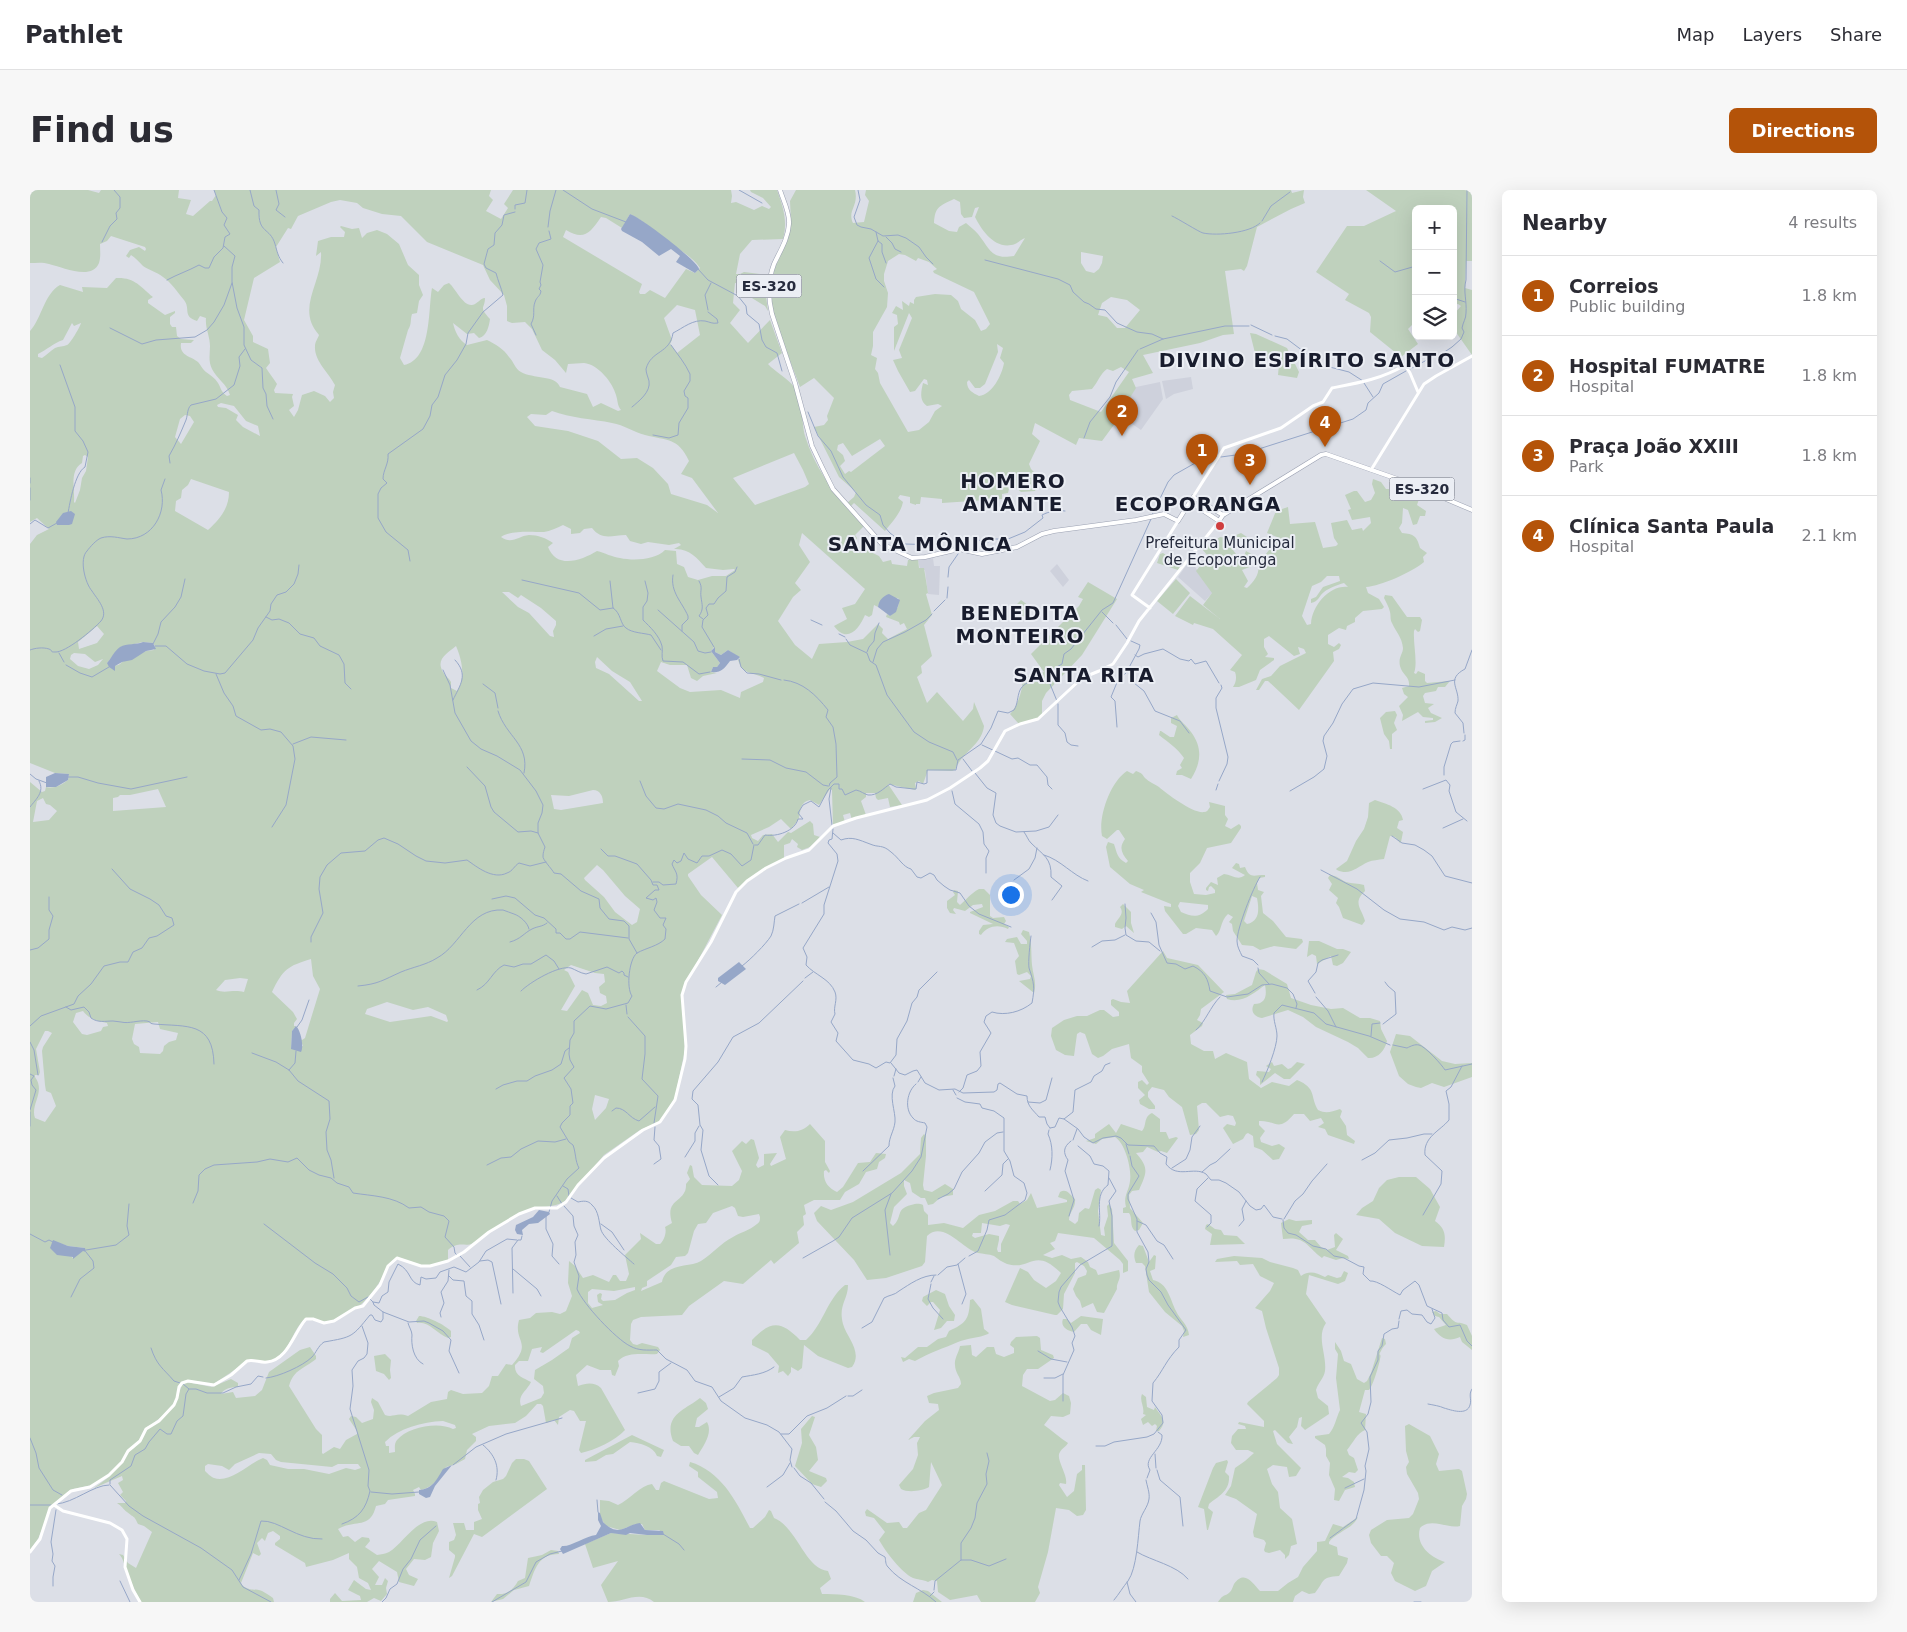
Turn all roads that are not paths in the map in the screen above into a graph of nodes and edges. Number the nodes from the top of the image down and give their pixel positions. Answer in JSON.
{"nodes":[{"id":1,"x":780,"y":190,"type":"edge"},
{"id":2,"x":1472,"y":356,"type":"edge"},
{"id":3,"x":1418,"y":392,"type":"junction"},
{"id":4,"x":1371,"y":470,"type":"junction"},
{"id":5,"x":1193,"y":497,"type":"junction"},
{"id":6,"x":1190,"y":502,"type":"junction"},
{"id":7,"x":1472,"y":510,"type":"edge"},
{"id":8,"x":1223,"y":515,"type":"junction"},
{"id":9,"x":1219,"y":521,"type":"junction"},
{"id":10,"x":1178,"y":522,"type":"junction"},
{"id":11,"x":1150,"y":608,"type":"junction"},
{"id":12,"x":54,"y":1505,"type":"junction"},
{"id":13,"x":30,"y":1552,"type":"edge"},
{"id":14,"x":140,"y":1602,"type":"edge"}],
"edges":[{"from":1,"to":10,"type":"main road","number":"ES-320"},
{"from":2,"to":3,"type":"main road"},
{"from":3,"to":4,"type":"main road"},
{"from":3,"to":5,"type":"main road"},
{"from":4,"to":7,"type":"main road","number":"ES-320"},
{"from":4,"to":8,"type":"main road"},
{"from":5,"to":6,"type":"main road"},
{"from":5,"to":8,"type":"main road"},
{"from":6,"to":9,"type":"main road"},
{"from":6,"to":10,"type":"main road"},
{"from":8,"to":9,"type":"main road"},
{"from":9,"to":11,"type":"main road"},
{"from":10,"to":11,"type":"main road"},
{"from":11,"to":12,"type":"main road"},
{"from":12,"to":13,"type":"main road"},
{"from":12,"to":14,"type":"main road"}]}
